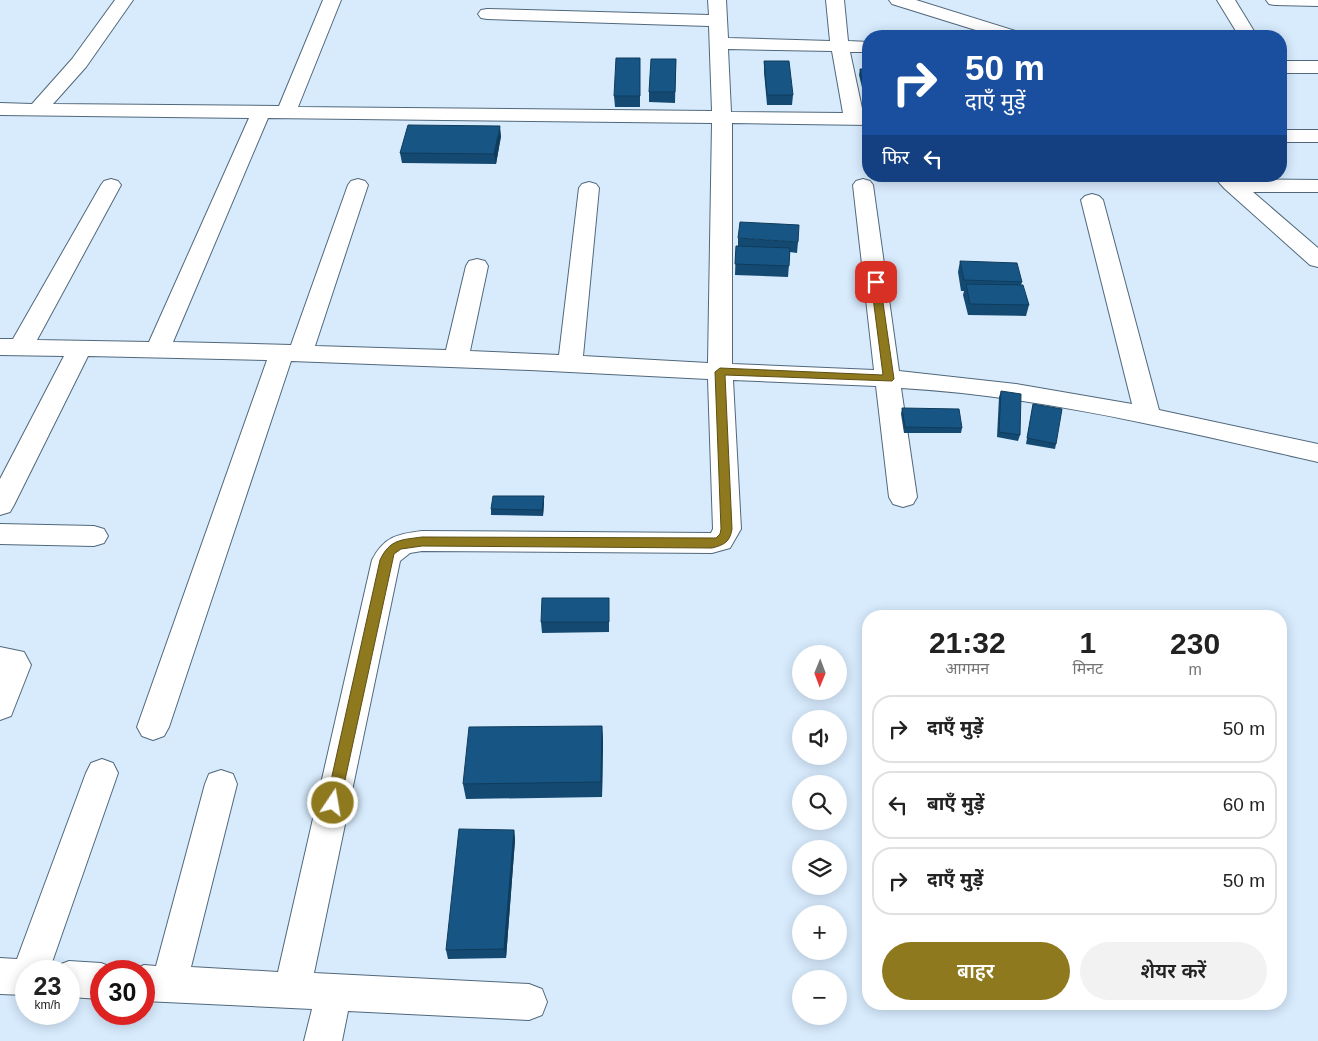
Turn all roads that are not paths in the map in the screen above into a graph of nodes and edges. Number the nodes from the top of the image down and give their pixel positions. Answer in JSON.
{"nodes":[{"id":1,"x":124,"y":0,"type":"edge"},
{"id":2,"x":332,"y":0,"type":"edge"},
{"id":3,"x":717,"y":0,"type":"edge"},
{"id":4,"x":835,"y":0,"type":"edge"},
{"id":5,"x":898,"y":0,"type":"edge"},
{"id":6,"x":1226,"y":0,"type":"edge"},
{"id":7,"x":1275,"y":0,"type":"edge"},
{"id":8,"x":1318,"y":1,"type":"edge"},
{"id":9,"x":487,"y":14,"type":"dead end"},
{"id":10,"x":719,"y":21,"type":"junction"},
{"id":11,"x":994,"y":30,"type":"edge"},
{"id":12,"x":1244,"y":30,"type":"edge"},
{"id":13,"x":719,"y":43,"type":"junction"},
{"id":14,"x":840,"y":46,"type":"junction"},
{"id":15,"x":862,"y":47,"type":"edge"},
{"id":16,"x":1287,"y":67,"type":"edge"},
{"id":17,"x":1317,"y":69,"type":"edge"},
{"id":18,"x":0,"y":109,"type":"edge"},
{"id":19,"x":38,"y":109,"type":"junction"},
{"id":20,"x":261,"y":112,"type":"junction"},
{"id":21,"x":286,"y":113,"type":"junction"},
{"id":22,"x":722,"y":118,"type":"junction"},
{"id":23,"x":861,"y":119,"type":"edge"},
{"id":24,"x":1287,"y":136,"type":"edge"},
{"id":25,"x":1318,"y":136,"type":"edge"},
{"id":26,"x":1230,"y":182,"type":"edge"},
{"id":27,"x":1258,"y":182,"type":"edge"},
{"id":28,"x":111,"y":185,"type":"dead end"},
{"id":29,"x":358,"y":185,"type":"dead end"},
{"id":30,"x":863,"y":185,"type":"dead end"},
{"id":31,"x":1318,"y":186,"type":"edge"},
{"id":32,"x":588,"y":188,"type":"dead end"},
{"id":33,"x":1092,"y":200,"type":"dead end"},
{"id":34,"x":1318,"y":260,"type":"edge"},
{"id":35,"x":477,"y":266,"type":"dead end"},
{"id":36,"x":10,"y":347,"type":"edge"},
{"id":37,"x":80,"y":348,"type":"junction"},
{"id":38,"x":158,"y":349,"type":"junction"},
{"id":39,"x":291,"y":353,"type":"junction"},
{"id":40,"x":456,"y":359,"type":"junction"},
{"id":41,"x":570,"y":363,"type":"junction"},
{"id":42,"x":720,"y":372,"type":"junction"},
{"id":43,"x":888,"y":379,"type":"junction"},
{"id":44,"x":1148,"y":416,"type":"junction"},
{"id":45,"x":1318,"y":453,"type":"edge"},
{"id":46,"x":11,"y":461,"type":"edge"},
{"id":47,"x":902,"y":497,"type":"dead end"},
{"id":48,"x":0,"y":505,"type":"edge"},
{"id":49,"x":0,"y":534,"type":"edge"},
{"id":50,"x":94,"y":536,"type":"dead end"},
{"id":51,"x":0,"y":659,"type":"edge"},
{"id":52,"x":0,"y":707,"type":"edge"},
{"id":53,"x":153,"y":727,"type":"dead end"},
{"id":54,"x":102,"y":773,"type":"dead end"},
{"id":55,"x":221,"y":784,"type":"dead end"},
{"id":56,"x":35,"y":960,"type":"edge"},
{"id":57,"x":0,"y":976,"type":"edge"},
{"id":58,"x":15,"y":977,"type":"edge"},
{"id":59,"x":156,"y":983,"type":"edge"},
{"id":60,"x":292,"y":990,"type":"junction"},
{"id":61,"x":334,"y":992,"type":"junction"},
{"id":62,"x":529,"y":1002,"type":"dead end"},
{"id":63,"x":323,"y":1041,"type":"edge"}],
"edges":[{"from":1,"to":19,"type":"street"},
{"from":2,"to":21,"type":"street"},
{"from":3,"to":10,"type":"street"},
{"from":4,"to":14,"type":"street"},
{"from":5,"to":11,"type":"street"},
{"from":6,"to":12,"type":"street"},
{"from":7,"to":8,"type":"street"},
{"from":9,"to":10,"type":"street"},
{"from":10,"to":13,"type":"street"},
{"from":13,"to":14,"type":"street"},
{"from":13,"to":22,"type":"street"},
{"from":14,"to":15,"type":"street"},
{"from":14,"to":23,"type":"street"},
{"from":16,"to":17,"type":"street"},
{"from":18,"to":19,"type":"street"},
{"from":19,"to":20,"type":"street"},
{"from":20,"to":21,"type":"street"},
{"from":20,"to":38,"type":"street"},
{"from":21,"to":22,"type":"street"},
{"from":22,"to":23,"type":"street"},
{"from":22,"to":42,"type":"street"},
{"from":24,"to":25,"type":"street"},
{"from":26,"to":34,"type":"street"},
{"from":27,"to":31,"type":"street"},
{"from":28,"to":36,"type":"street"},
{"from":29,"to":39,"type":"street"},
{"from":30,"to":43,"type":"street"},
{"from":32,"to":41,"type":"street"},
{"from":33,"to":44,"type":"street"},
{"from":35,"to":40,"type":"street"},
{"from":36,"to":37,"type":"street"},
{"from":37,"to":38,"type":"street"},
{"from":37,"to":46,"type":"street"},
{"from":38,"to":39,"type":"street"},
{"from":39,"to":40,"type":"street"},
{"from":39,"to":53,"type":"street"},
{"from":40,"to":41,"type":"street"},
{"from":41,"to":42,"type":"street"},
{"from":42,"to":43,"type":"street"},
{"from":42,"to":60,"type":"street"},
{"from":43,"to":44,"type":"street"},
{"from":43,"to":47,"type":"street"},
{"from":44,"to":45,"type":"street"},
{"from":46,"to":48,"type":"street"},
{"from":49,"to":50,"type":"street"},
{"from":51,"to":52,"type":"street"},
{"from":54,"to":56,"type":"street"},
{"from":55,"to":59,"type":"street"},
{"from":57,"to":58,"type":"street"},
{"from":59,"to":60,"type":"street"},
{"from":60,"to":61,"type":"street"},
{"from":61,"to":62,"type":"street"},
{"from":61,"to":63,"type":"street"}]}
